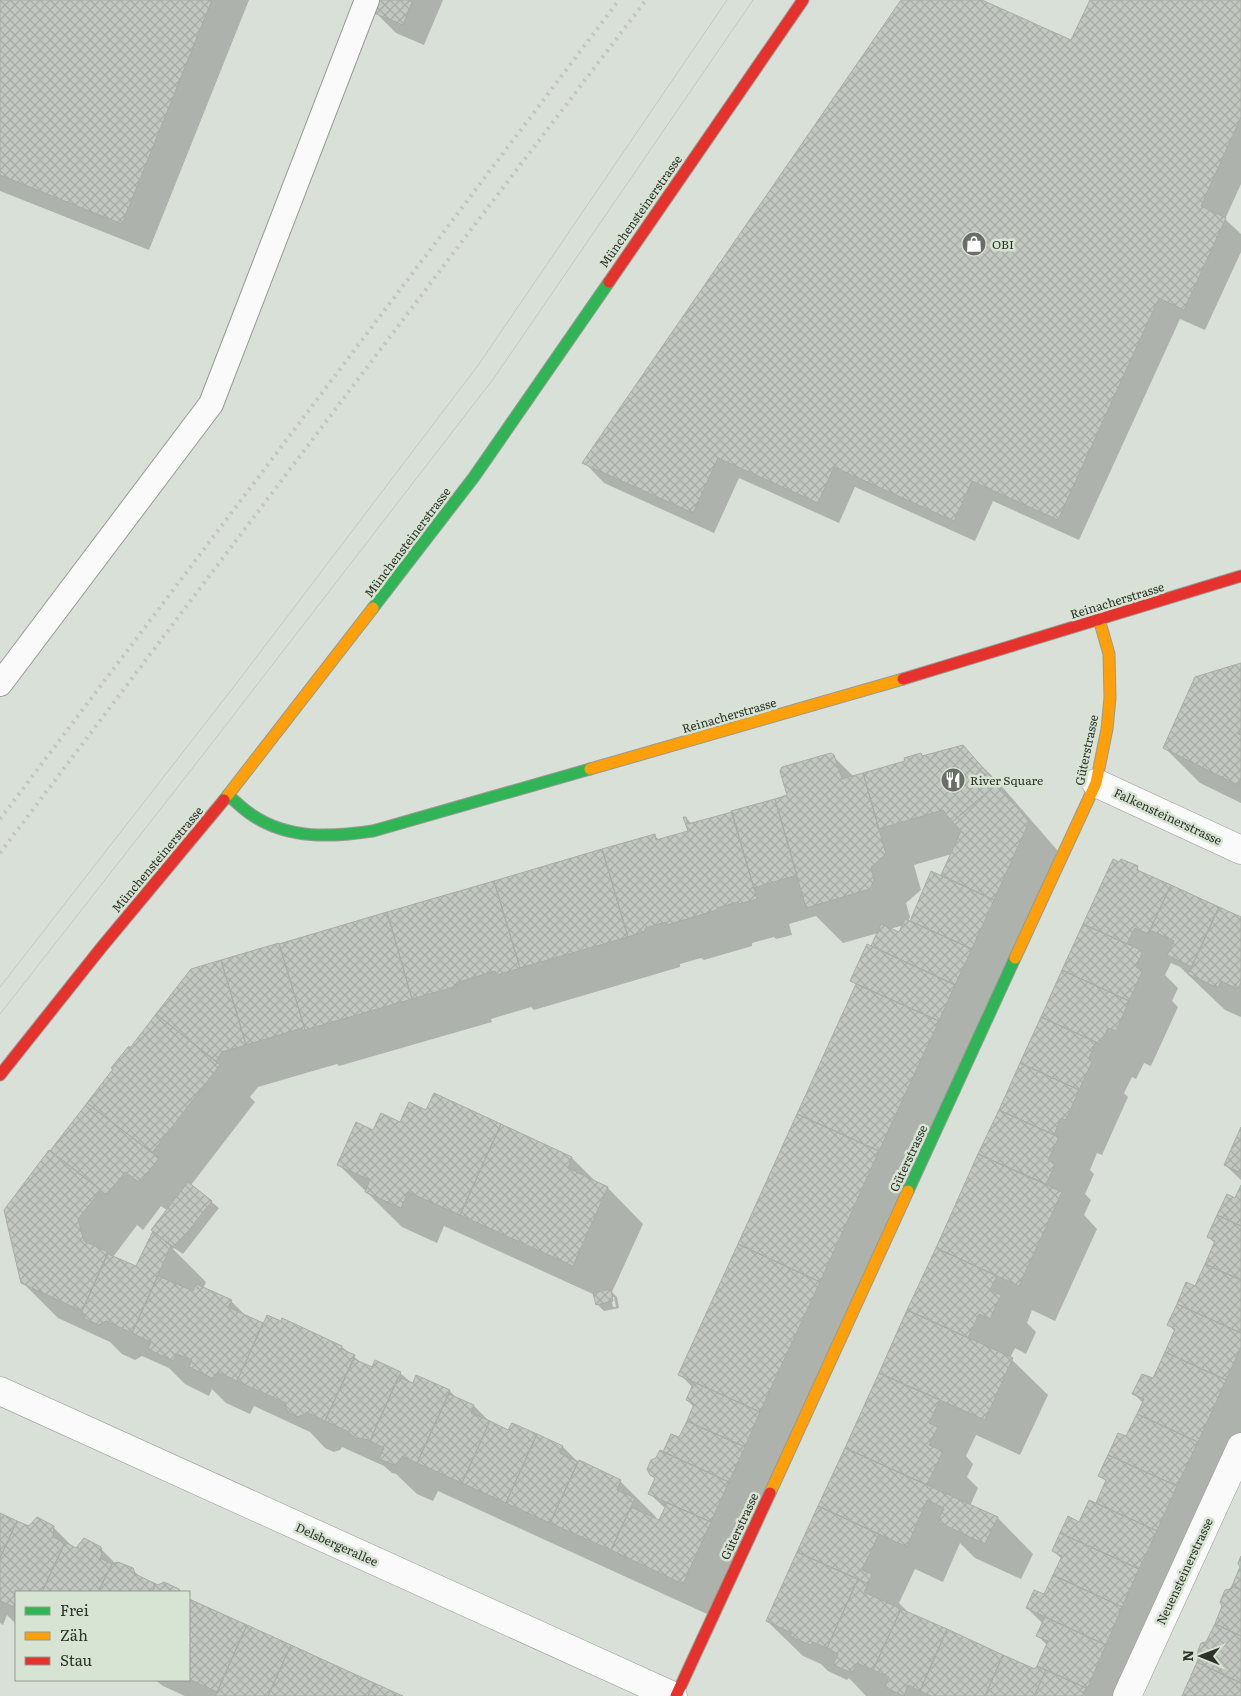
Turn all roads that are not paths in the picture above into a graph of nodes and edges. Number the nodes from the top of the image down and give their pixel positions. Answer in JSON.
{"nodes":[{"id":1,"x":368,"y":0,"type":"edge"},
{"id":2,"x":803,"y":0,"type":"edge"},
{"id":3,"x":1241,"y":576,"type":"edge"},
{"id":4,"x":1099,"y":619,"type":"junction"},
{"id":5,"x":0,"y":684,"type":"edge"},
{"id":6,"x":1096,"y":783,"type":"junction"},
{"id":7,"x":228,"y":795,"type":"junction"},
{"id":8,"x":1241,"y":850,"type":"edge"},
{"id":9,"x":0,"y":1075,"type":"edge"},
{"id":10,"x":0,"y":1391,"type":"edge"},
{"id":11,"x":1241,"y":1447,"type":"edge"},
{"id":12,"x":674,"y":1696,"type":"edge"},
{"id":13,"x":1127,"y":1696,"type":"edge"}],
"edges":[{"from":1,"to":5,"type":"lane"},
{"from":2,"to":7,"type":"main road","name":"Münchensteinerstrasse"},
{"from":3,"to":4,"type":"main road","name":"Reinacherstrasse"},
{"from":4,"to":6,"type":"main road","name":"Güterstrasse"},
{"from":4,"to":7,"type":"main road","name":"Reinacherstrasse"},
{"from":6,"to":8,"type":"street","name":"Falkensteinerstrasse"},
{"from":6,"to":12,"type":"main road","name":"Güterstrasse"},
{"from":7,"to":9,"type":"main road","name":"Münchensteinerstrasse"},
{"from":10,"to":12,"type":"street","name":"Delsbergerallee"},
{"from":11,"to":13,"type":"street","name":"Neuensteinerstrasse"}]}
